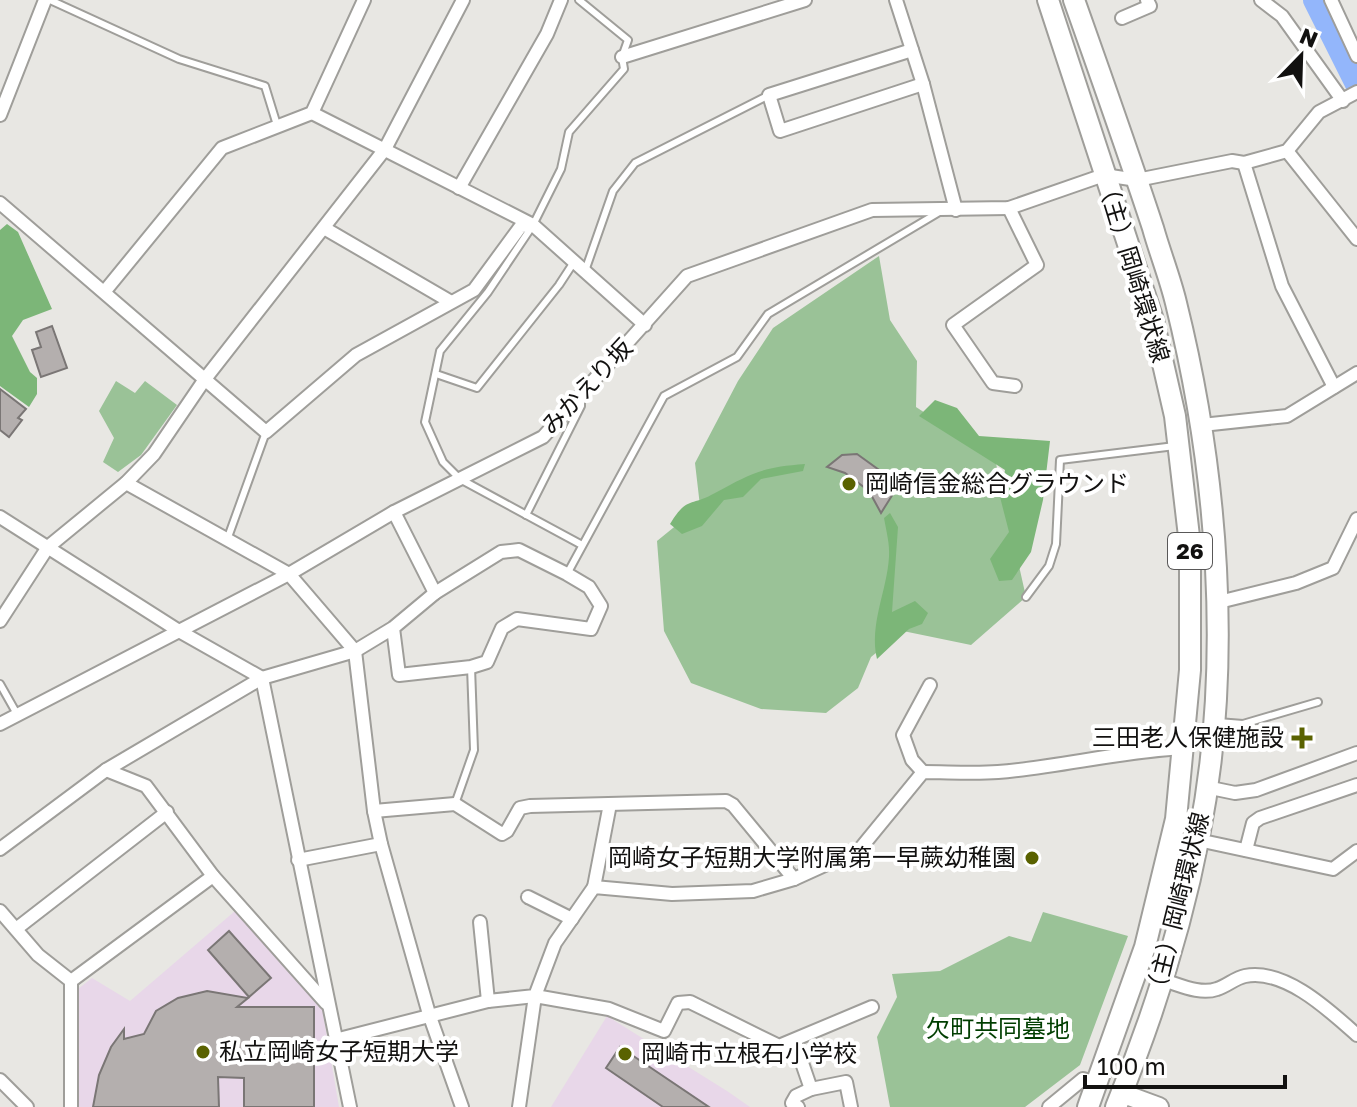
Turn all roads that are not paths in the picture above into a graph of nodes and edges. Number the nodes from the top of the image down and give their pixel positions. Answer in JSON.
{"nodes":[{"id":1,"x":48,"y":0,"type":"edge"},
{"id":2,"x":364,"y":0,"type":"edge"},
{"id":3,"x":463,"y":0,"type":"edge"},
{"id":4,"x":561,"y":0,"type":"edge"},
{"id":5,"x":579,"y":0,"type":"edge"},
{"id":6,"x":805,"y":0,"type":"edge"},
{"id":7,"x":896,"y":0,"type":"edge"},
{"id":8,"x":1048,"y":0,"type":"edge"},
{"id":9,"x":1074,"y":0,"type":"edge"},
{"id":10,"x":1147,"y":0,"type":"edge"},
{"id":11,"x":1261,"y":0,"type":"edge"},
{"id":12,"x":1331,"y":0,"type":"edge"},
{"id":13,"x":1122,"y":18,"type":"dead end"},
{"id":14,"x":912,"y":50,"type":"junction"},
{"id":15,"x":1357,"y":56,"type":"edge"},
{"id":16,"x":622,"y":57,"type":"junction"},
{"id":17,"x":923,"y":84,"type":"junction"},
{"id":18,"x":769,"y":95,"type":"junction"},
{"id":19,"x":1351,"y":95,"type":"edge"},
{"id":20,"x":312,"y":113,"type":"junction"},
{"id":21,"x":0,"y":115,"type":"edge"},
{"id":22,"x":278,"y":126,"type":"junction"},
{"id":23,"x":385,"y":149,"type":"junction"},
{"id":24,"x":1287,"y":151,"type":"junction"},
{"id":25,"x":1244,"y":163,"type":"junction"},
{"id":26,"x":1104,"y":175,"type":"junction"},
{"id":27,"x":1137,"y":180,"type":"junction"},
{"id":28,"x":459,"y":188,"type":"junction"},
{"id":29,"x":0,"y":203,"type":"edge"},
{"id":30,"x":1009,"y":208,"type":"junction"},
{"id":31,"x":950,"y":210,"type":"junction"},
{"id":32,"x":533,"y":225,"type":"junction"},
{"id":33,"x":324,"y":228,"type":"junction"},
{"id":34,"x":1357,"y":239,"type":"edge"},
{"id":35,"x":574,"y":262,"type":"junction"},
{"id":36,"x":585,"y":271,"type":"junction"},
{"id":37,"x":105,"y":291,"type":"junction"},
{"id":38,"x":451,"y":302,"type":"junction"},
{"id":39,"x":645,"y":325,"type":"junction"},
{"id":40,"x":1357,"y":373,"type":"edge"},
{"id":41,"x":436,"y":374,"type":"junction"},
{"id":42,"x":205,"y":379,"type":"junction"},
{"id":43,"x":1015,"y":386,"type":"dead end"},
{"id":44,"x":1334,"y":387,"type":"junction"},
{"id":45,"x":581,"y":393,"type":"junction"},
{"id":46,"x":1202,"y":425,"type":"junction"},
{"id":47,"x":266,"y":432,"type":"junction"},
{"id":48,"x":1179,"y":445,"type":"junction"},
{"id":49,"x":460,"y":479,"type":"junction"},
{"id":50,"x":126,"y":483,"type":"junction"},
{"id":51,"x":394,"y":512,"type":"junction"},
{"id":52,"x":526,"y":515,"type":"junction"},
{"id":53,"x":0,"y":517,"type":"edge"},
{"id":54,"x":1357,"y":519,"type":"edge"},
{"id":55,"x":227,"y":540,"type":"junction"},
{"id":56,"x":582,"y":545,"type":"junction"},
{"id":57,"x":48,"y":547,"type":"junction"},
{"id":58,"x":289,"y":574,"type":"junction"},
{"id":59,"x":567,"y":574,"type":"junction"},
{"id":60,"x":435,"y":593,"type":"junction"},
{"id":61,"x":1026,"y":597,"type":"dead end"},
{"id":62,"x":1219,"y":602,"type":"junction"},
{"id":63,"x":0,"y":621,"type":"edge"},
{"id":64,"x":393,"y":628,"type":"junction"},
{"id":65,"x":179,"y":631,"type":"junction"},
{"id":66,"x":355,"y":651,"type":"junction"},
{"id":67,"x":471,"y":667,"type":"junction"},
{"id":68,"x":262,"y":678,"type":"junction"},
{"id":69,"x":0,"y":684,"type":"edge"},
{"id":70,"x":930,"y":685,"type":"dead end"},
{"id":71,"x":1318,"y":702,"type":"dead end"},
{"id":72,"x":17,"y":714,"type":"junction"},
{"id":73,"x":1214,"y":721,"type":"junction"},
{"id":74,"x":0,"y":724,"type":"edge"},
{"id":75,"x":1184,"y":748,"type":"junction"},
{"id":76,"x":1357,"y":753,"type":"edge"},
{"id":77,"x":106,"y":770,"type":"junction"},
{"id":78,"x":923,"y":772,"type":"junction"},
{"id":79,"x":1357,"y":785,"type":"edge"},
{"id":80,"x":1206,"y":787,"type":"junction"},
{"id":81,"x":455,"y":804,"type":"junction"},
{"id":82,"x":610,"y":804,"type":"junction"},
{"id":83,"x":374,"y":811,"type":"junction"},
{"id":84,"x":167,"y":812,"type":"junction"},
{"id":85,"x":1198,"y":840,"type":"junction"},
{"id":86,"x":381,"y":844,"type":"junction"},
{"id":87,"x":0,"y":849,"type":"edge"},
{"id":88,"x":1246,"y":850,"type":"junction"},
{"id":89,"x":1357,"y":851,"type":"edge"},
{"id":90,"x":298,"y":860,"type":"junction"},
{"id":91,"x":213,"y":876,"type":"junction"},
{"id":92,"x":794,"y":879,"type":"junction"},
{"id":93,"x":594,"y":887,"type":"junction"},
{"id":94,"x":528,"y":897,"type":"dead end"},
{"id":95,"x":0,"y":911,"type":"edge"},
{"id":96,"x":572,"y":919,"type":"junction"},
{"id":97,"x":480,"y":922,"type":"dead end"},
{"id":98,"x":16,"y":929,"type":"junction"},
{"id":99,"x":1163,"y":980,"type":"junction"},
{"id":100,"x":71,"y":981,"type":"junction"},
{"id":101,"x":535,"y":996,"type":"junction"},
{"id":102,"x":488,"y":1001,"type":"junction"},
{"id":103,"x":327,"y":1004,"type":"junction"},
{"id":104,"x":872,"y":1007,"type":"dead end"},
{"id":105,"x":429,"y":1014,"type":"junction"},
{"id":106,"x":1354,"y":1028,"type":"edge"},
{"id":107,"x":335,"y":1040,"type":"junction"},
{"id":108,"x":779,"y":1046,"type":"junction"},
{"id":109,"x":0,"y":1080,"type":"edge"},
{"id":110,"x":1098,"y":1083,"type":"junction"},
{"id":111,"x":811,"y":1089,"type":"junction"},
{"id":112,"x":1118,"y":1100,"type":"edge"},
{"id":113,"x":27,"y":1107,"type":"edge"},
{"id":114,"x":71,"y":1107,"type":"edge"},
{"id":115,"x":350,"y":1107,"type":"edge"},
{"id":116,"x":462,"y":1107,"type":"edge"},
{"id":117,"x":519,"y":1107,"type":"edge"},
{"id":118,"x":798,"y":1107,"type":"edge"},
{"id":119,"x":851,"y":1107,"type":"edge"},
{"id":120,"x":1049,"y":1107,"type":"edge"},
{"id":121,"x":1088,"y":1107,"type":"edge"},
{"id":122,"x":1159,"y":1107,"type":"edge"}],
"edges":[{"from":1,"to":21,"type":"street"},
{"from":1,"to":22,"type":"lane"},
{"from":2,"to":20,"type":"street"},
{"from":3,"to":23,"type":"street"},
{"from":4,"to":28,"type":"street"},
{"from":5,"to":16,"type":"lane"},
{"from":6,"to":16,"type":"street"},
{"from":7,"to":14,"type":"street"},
{"from":8,"to":26,"type":"main road","name":"（主）岡崎環状線","number":"26"},
{"from":9,"to":27,"type":"main road","name":"（主）岡崎環状線","number":"26"},
{"from":10,"to":13,"type":"street"},
{"from":11,"to":19,"type":"street"},
{"from":12,"to":15,"type":"street"},
{"from":14,"to":17,"type":"street"},
{"from":14,"to":18,"type":"street"},
{"from":16,"to":32,"type":"lane"},
{"from":17,"to":18,"type":"street"},
{"from":17,"to":31,"type":"street"},
{"from":18,"to":36,"type":"lane"},
{"from":19,"to":24,"type":"street"},
{"from":20,"to":22,"type":"street"},
{"from":20,"to":23,"type":"street"},
{"from":22,"to":37,"type":"street"},
{"from":23,"to":28,"type":"street"},
{"from":23,"to":33,"type":"street"},
{"from":24,"to":25,"type":"street"},
{"from":24,"to":34,"type":"street"},
{"from":25,"to":27,"type":"street"},
{"from":25,"to":44,"type":"street"},
{"from":26,"to":27,"type":"street"},
{"from":26,"to":30,"type":"street","name":"みかえり坂"},
{"from":26,"to":48,"type":"main road","name":"（主）岡崎環状線","number":"26"},
{"from":27,"to":46,"type":"main road","name":"（主）岡崎環状線","number":"26"},
{"from":28,"to":32,"type":"street"},
{"from":29,"to":37,"type":"street"},
{"from":30,"to":31,"type":"street","name":"みかえり坂"},
{"from":30,"to":43,"type":"street"},
{"from":31,"to":39,"type":"street","name":"みかえり坂"},
{"from":31,"to":56,"type":"lane"},
{"from":32,"to":35,"type":"street"},
{"from":32,"to":38,"type":"street"},
{"from":32,"to":41,"type":"lane"},
{"from":33,"to":38,"type":"street"},
{"from":33,"to":42,"type":"street"},
{"from":35,"to":36,"type":"street"},
{"from":35,"to":41,"type":"lane"},
{"from":36,"to":39,"type":"street"},
{"from":37,"to":42,"type":"street"},
{"from":38,"to":47,"type":"street"},
{"from":39,"to":45,"type":"street","name":"みかえり坂"},
{"from":40,"to":44,"type":"street"},
{"from":41,"to":49,"type":"lane"},
{"from":42,"to":47,"type":"street"},
{"from":42,"to":50,"type":"street"},
{"from":44,"to":46,"type":"street"},
{"from":45,"to":49,"type":"street","name":"みかえり坂"},
{"from":45,"to":52,"type":"lane"},
{"from":46,"to":62,"type":"main road","name":"（主）岡崎環状線","number":"26"},
{"from":47,"to":55,"type":"lane"},
{"from":48,"to":61,"type":"lane"},
{"from":48,"to":75,"type":"main road","name":"（主）岡崎環状線","number":"26"},
{"from":49,"to":51,"type":"street","name":"みかえり坂"},
{"from":49,"to":52,"type":"lane"},
{"from":50,"to":55,"type":"street"},
{"from":50,"to":57,"type":"street"},
{"from":51,"to":58,"type":"street","name":"みかえり坂"},
{"from":51,"to":60,"type":"street"},
{"from":52,"to":56,"type":"lane"},
{"from":53,"to":57,"type":"street"},
{"from":54,"to":62,"type":"street"},
{"from":55,"to":58,"type":"street"},
{"from":56,"to":59,"type":"lane"},
{"from":57,"to":63,"type":"street"},
{"from":57,"to":65,"type":"street"},
{"from":58,"to":65,"type":"street","name":"みかえり坂"},
{"from":58,"to":66,"type":"street"},
{"from":59,"to":60,"type":"street"},
{"from":59,"to":67,"type":"street"},
{"from":60,"to":64,"type":"street"},
{"from":62,"to":73,"type":"main road","name":"（主）岡崎環状線","number":"26"},
{"from":64,"to":66,"type":"street"},
{"from":64,"to":67,"type":"street"},
{"from":65,"to":68,"type":"street"},
{"from":65,"to":72,"type":"street","name":"みかえり坂"},
{"from":66,"to":68,"type":"street"},
{"from":66,"to":83,"type":"street"},
{"from":67,"to":81,"type":"lane"},
{"from":68,"to":77,"type":"street"},
{"from":68,"to":90,"type":"street"},
{"from":69,"to":72,"type":"lane"},
{"from":70,"to":78,"type":"street"},
{"from":71,"to":73,"type":"lane"},
{"from":72,"to":74,"type":"street","name":"みかえり坂"},
{"from":73,"to":80,"type":"main road","name":"（主）岡崎環状線","number":"26"},
{"from":75,"to":78,"type":"street"},
{"from":75,"to":110,"type":"main road","name":"（主）岡崎環状線","number":"26"},
{"from":76,"to":80,"type":"street"},
{"from":77,"to":84,"type":"street"},
{"from":77,"to":87,"type":"street"},
{"from":78,"to":92,"type":"street"},
{"from":79,"to":88,"type":"street"},
{"from":80,"to":85,"type":"main road","name":"（主）岡崎環状線","number":"26"},
{"from":81,"to":82,"type":"street"},
{"from":81,"to":83,"type":"street"},
{"from":82,"to":92,"type":"street"},
{"from":82,"to":93,"type":"street"},
{"from":83,"to":86,"type":"street"},
{"from":84,"to":91,"type":"street"},
{"from":84,"to":98,"type":"street"},
{"from":85,"to":88,"type":"street"},
{"from":85,"to":99,"type":"main road","name":"（主）岡崎環状線","number":"26"},
{"from":86,"to":90,"type":"street"},
{"from":86,"to":105,"type":"street"},
{"from":88,"to":89,"type":"street"},
{"from":90,"to":103,"type":"street"},
{"from":91,"to":100,"type":"street"},
{"from":91,"to":103,"type":"street"},
{"from":92,"to":93,"type":"street"},
{"from":93,"to":96,"type":"street"},
{"from":94,"to":96,"type":"street"},
{"from":95,"to":98,"type":"street"},
{"from":96,"to":101,"type":"street"},
{"from":97,"to":102,"type":"street"},
{"from":98,"to":100,"type":"street"},
{"from":99,"to":106,"type":"street"},
{"from":99,"to":112,"type":"main road","name":"（主）岡崎環状線","number":"26"},
{"from":100,"to":114,"type":"street"},
{"from":101,"to":102,"type":"street"},
{"from":101,"to":108,"type":"street"},
{"from":101,"to":117,"type":"street"},
{"from":102,"to":105,"type":"street"},
{"from":103,"to":107,"type":"street"},
{"from":104,"to":108,"type":"street"},
{"from":105,"to":107,"type":"street"},
{"from":105,"to":116,"type":"street"},
{"from":107,"to":115,"type":"street"},
{"from":108,"to":111,"type":"street"},
{"from":109,"to":113,"type":"street"},
{"from":110,"to":120,"type":"street"},
{"from":110,"to":121,"type":"main road","name":"（主）岡崎環状線","number":"26"},
{"from":111,"to":118,"type":"street"},
{"from":111,"to":119,"type":"street"},
{"from":112,"to":122,"type":"street"}]}
